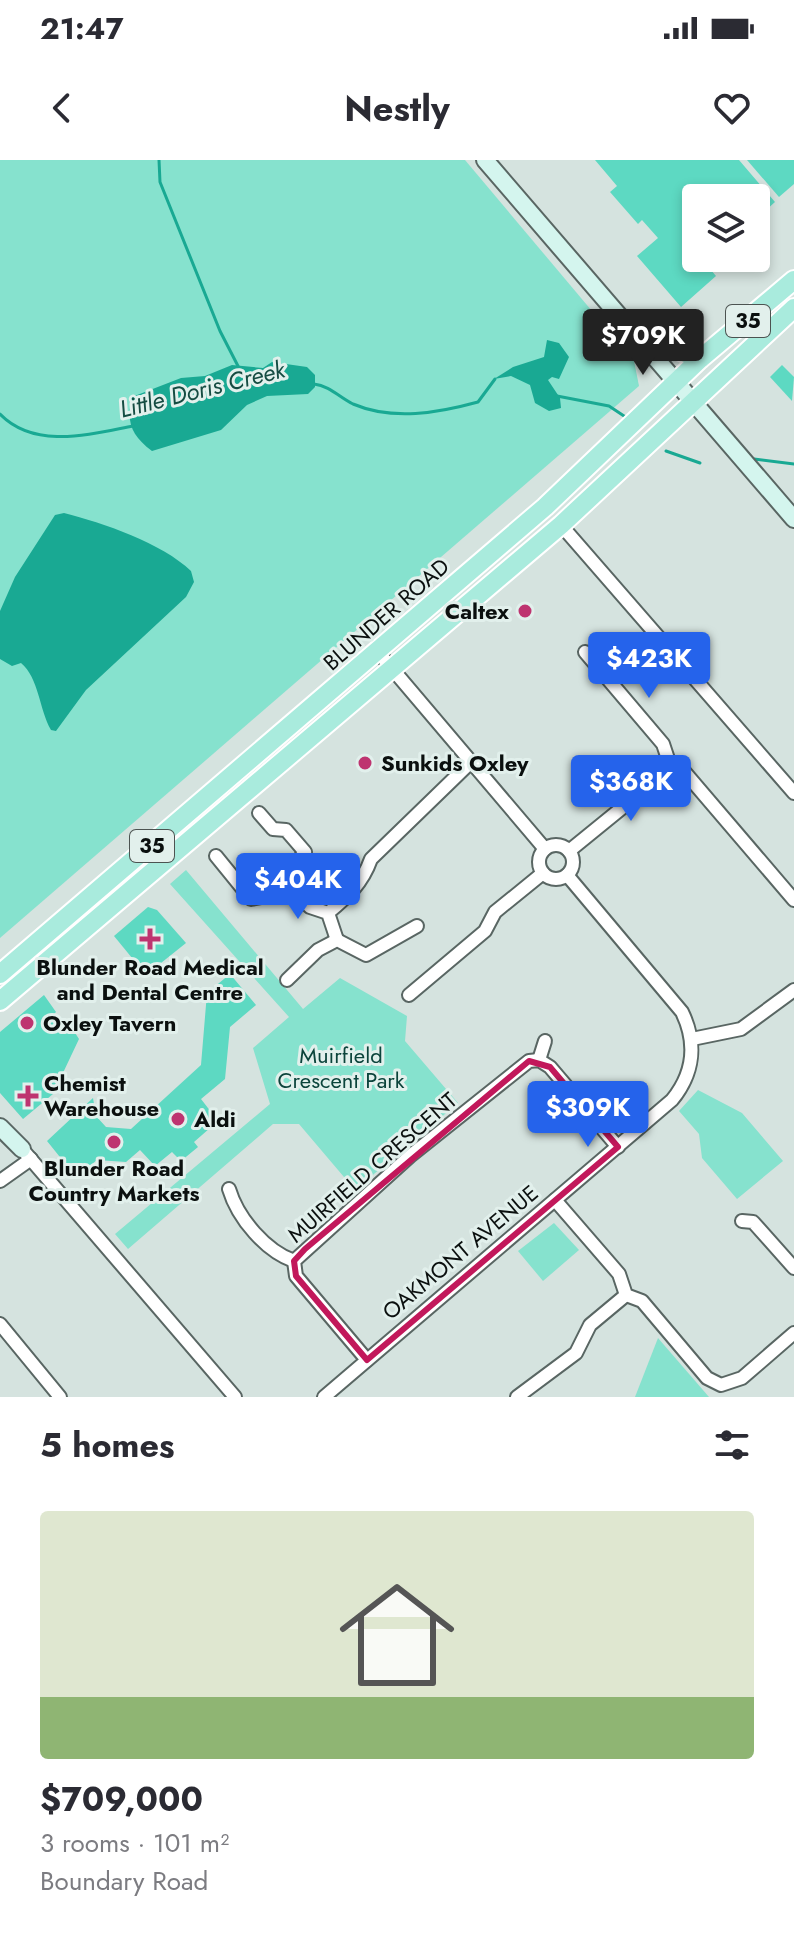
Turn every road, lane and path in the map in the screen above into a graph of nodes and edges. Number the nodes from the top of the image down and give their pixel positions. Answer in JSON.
{"nodes":[{"id":1,"x":485,"y":160,"type":"edge"},
{"id":2,"x":794,"y":280,"type":"edge"},
{"id":3,"x":794,"y":308,"type":"edge"},
{"id":4,"x":642,"y":344,"type":"junction"},
{"id":5,"x":700,"y":359,"type":"junction"},
{"id":6,"x":675,"y":383,"type":"junction"},
{"id":7,"x":694,"y":404,"type":"junction"},
{"id":8,"x":794,"y":519,"type":"edge"},
{"id":9,"x":561,"y":525,"type":"junction"},
{"id":10,"x":378,"y":652,"type":"junction"},
{"id":11,"x":585,"y":652,"type":"dead end"},
{"id":12,"x":393,"y":670,"type":"junction"},
{"id":13,"x":471,"y":762,"type":"junction"},
{"id":14,"x":671,"y":768,"type":"junction"},
{"id":15,"x":794,"y":793,"type":"edge"},
{"id":16,"x":259,"y":813,"type":"dead end"},
{"id":17,"x":545,"y":849,"type":"junction"},
{"id":18,"x":569,"y":851,"type":"junction"},
{"id":19,"x":216,"y":856,"type":"dead end"},
{"id":20,"x":543,"y":873,"type":"junction"},
{"id":21,"x":567,"y":875,"type":"junction"},
{"id":22,"x":285,"y":884,"type":"junction"},
{"id":23,"x":794,"y":900,"type":"edge"},
{"id":24,"x":328,"y":913,"type":"junction"},
{"id":25,"x":417,"y":926,"type":"dead end"},
{"id":26,"x":337,"y":940,"type":"junction"},
{"id":27,"x":0,"y":974,"type":"edge"},
{"id":28,"x":287,"y":980,"type":"dead end"},
{"id":29,"x":794,"y":990,"type":"edge"},
{"id":30,"x":409,"y":995,"type":"dead end"},
{"id":31,"x":0,"y":1001,"type":"edge"},
{"id":32,"x":692,"y":1039,"type":"junction"},
{"id":33,"x":545,"y":1041,"type":"dead end"},
{"id":34,"x":539,"y":1060,"type":"junction"},
{"id":35,"x":0,"y":1127,"type":"edge"},
{"id":36,"x":0,"y":1137,"type":"edge"},
{"id":37,"x":618,"y":1147,"type":"junction"},
{"id":38,"x":26,"y":1154,"type":"junction"},
{"id":39,"x":0,"y":1181,"type":"edge"},
{"id":40,"x":229,"y":1189,"type":"dead end"},
{"id":41,"x":555,"y":1200,"type":"junction"},
{"id":42,"x":742,"y":1221,"type":"dead end"},
{"id":43,"x":294,"y":1261,"type":"junction"},
{"id":44,"x":794,"y":1268,"type":"edge"},
{"id":45,"x":626,"y":1295,"type":"junction"},
{"id":46,"x":0,"y":1324,"type":"edge"},
{"id":47,"x":794,"y":1333,"type":"edge"},
{"id":48,"x":367,"y":1360,"type":"junction"},
{"id":49,"x":60,"y":1397,"type":"edge"},
{"id":50,"x":235,"y":1397,"type":"edge"},
{"id":51,"x":324,"y":1397,"type":"edge"},
{"id":52,"x":517,"y":1397,"type":"edge"}],
"edges":[{"from":1,"to":4,"type":"street"},
{"from":2,"to":5,"type":"main road","name":"BLUNDER ROAD","number":"35"},
{"from":3,"to":7,"type":"main road","name":"BLUNDER ROAD","number":"35"},
{"from":4,"to":5,"type":"main road"},
{"from":4,"to":6,"type":"street"},
{"from":5,"to":6,"type":"main road","name":"BLUNDER ROAD","number":"35"},
{"from":6,"to":7,"type":"street"},
{"from":6,"to":10,"type":"main road","name":"BLUNDER ROAD","number":"35"},
{"from":7,"to":8,"type":"street"},
{"from":7,"to":9,"type":"main road","name":"BLUNDER ROAD","number":"35"},
{"from":9,"to":12,"type":"main road","name":"BLUNDER ROAD","number":"35"},
{"from":9,"to":15,"type":"street"},
{"from":10,"to":12,"type":"street"},
{"from":10,"to":27,"type":"main road","name":"BLUNDER ROAD","number":"35"},
{"from":11,"to":14,"type":"street"},
{"from":12,"to":13,"type":"street"},
{"from":12,"to":31,"type":"main road","name":"BLUNDER ROAD","number":"35"},
{"from":13,"to":17,"type":"street"},
{"from":13,"to":24,"type":"street"},
{"from":14,"to":18,"type":"street"},
{"from":14,"to":23,"type":"street"},
{"from":16,"to":22,"type":"street"},
{"from":17,"to":18,"type":"street"},
{"from":17,"to":20,"type":"street"},
{"from":18,"to":21,"type":"street"},
{"from":19,"to":22,"type":"street"},
{"from":20,"to":21,"type":"street"},
{"from":20,"to":30,"type":"street"},
{"from":21,"to":32,"type":"street"},
{"from":22,"to":24,"type":"street"},
{"from":24,"to":26,"type":"street"},
{"from":25,"to":26,"type":"street"},
{"from":26,"to":28,"type":"street"},
{"from":29,"to":32,"type":"street"},
{"from":32,"to":37,"type":"street","name":"OAKMONT AVENUE"},
{"from":33,"to":34,"type":"street"},
{"from":34,"to":37,"type":"street"},
{"from":34,"to":43,"type":"street","name":"MUIRFIELD CRESCENT"},
{"from":35,"to":38,"type":"street"},
{"from":36,"to":38,"type":"street"},
{"from":37,"to":41,"type":"street","name":"OAKMONT AVENUE"},
{"from":38,"to":39,"type":"street"},
{"from":38,"to":50,"type":"street"},
{"from":40,"to":43,"type":"street"},
{"from":41,"to":45,"type":"street"},
{"from":41,"to":48,"type":"street","name":"OAKMONT AVENUE"},
{"from":42,"to":44,"type":"street"},
{"from":43,"to":48,"type":"street","name":"MUIRFIELD CRESCENT"},
{"from":45,"to":47,"type":"street"},
{"from":45,"to":52,"type":"street"},
{"from":46,"to":49,"type":"street"},
{"from":48,"to":51,"type":"street","name":"OAKMONT AVENUE"}]}
